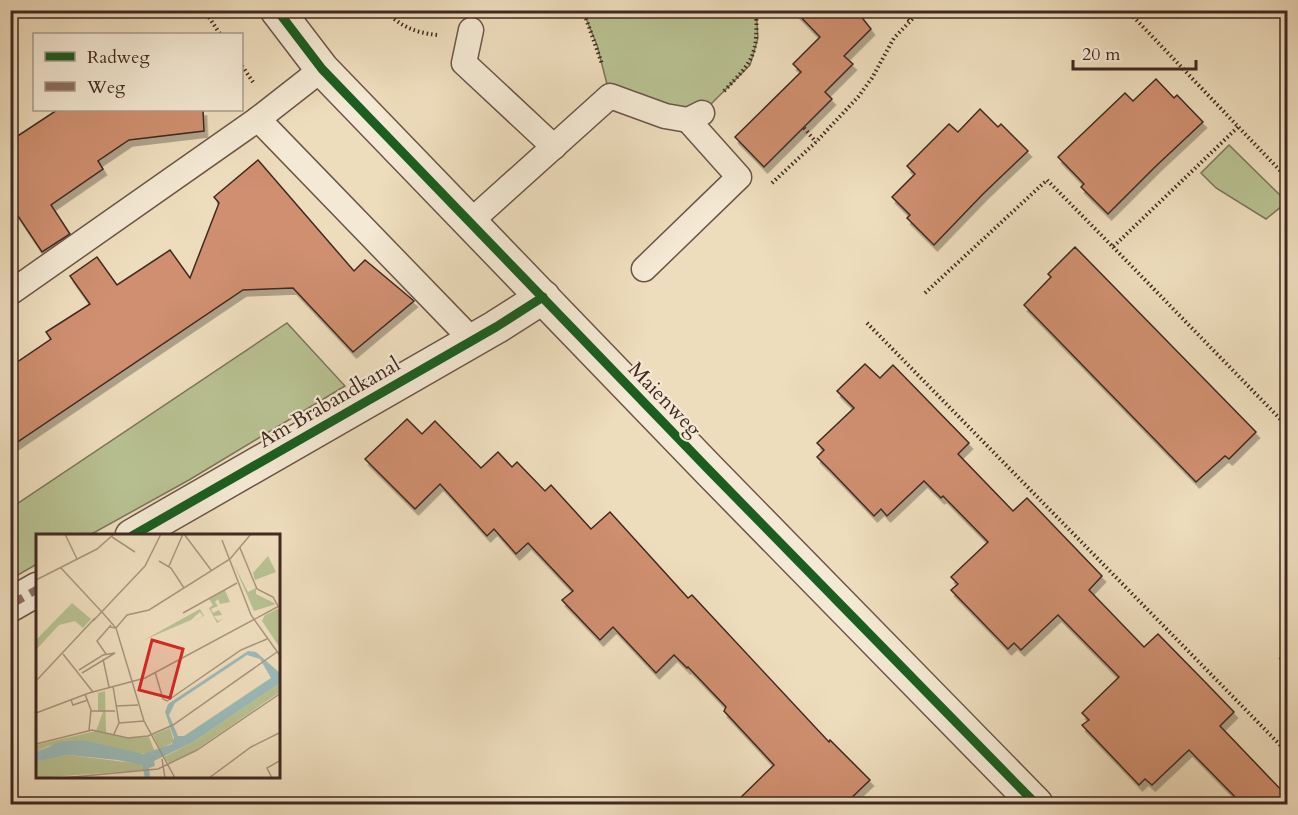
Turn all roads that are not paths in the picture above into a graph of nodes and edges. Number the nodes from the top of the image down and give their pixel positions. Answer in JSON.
{"nodes":[{"id":1,"x":277,"y":10,"type":"edge"},
{"id":2,"x":471,"y":30,"type":"dead end"},
{"id":3,"x":322,"y":69,"type":"junction"},
{"id":4,"x":258,"y":119,"type":"junction"},
{"id":5,"x":554,"y":147,"type":"junction"},
{"id":6,"x":470,"y":222,"type":"junction"},
{"id":7,"x":644,"y":269,"type":"dead end"},
{"id":8,"x":10,"y":293,"type":"edge"},
{"id":9,"x":543,"y":297,"type":"junction"},
{"id":10,"x":472,"y":340,"type":"junction"},
{"id":11,"x":135,"y":534,"type":"edge"},
{"id":12,"x":36,"y":590,"type":"edge"},
{"id":13,"x":10,"y":605,"type":"edge"},
{"id":14,"x":1036,"y":804,"type":"edge"}],
"edges":[{"from":1,"to":3,"type":"street","name":"Maienweg"},
{"from":2,"to":5,"type":"lane"},
{"from":3,"to":4,"type":"lane"},
{"from":3,"to":6,"type":"street","name":"Maienweg"},
{"from":4,"to":8,"type":"lane"},
{"from":4,"to":10,"type":"lane"},
{"from":5,"to":6,"type":"lane"},
{"from":5,"to":7,"type":"lane"},
{"from":6,"to":9,"type":"street","name":"Maienweg"},
{"from":9,"to":10,"type":"street","name":"Am Brabandkanal"},
{"from":9,"to":14,"type":"street","name":"Maienweg"},
{"from":10,"to":11,"type":"street","name":"Am Brabandkanal"},
{"from":12,"to":13,"type":"street"}]}
